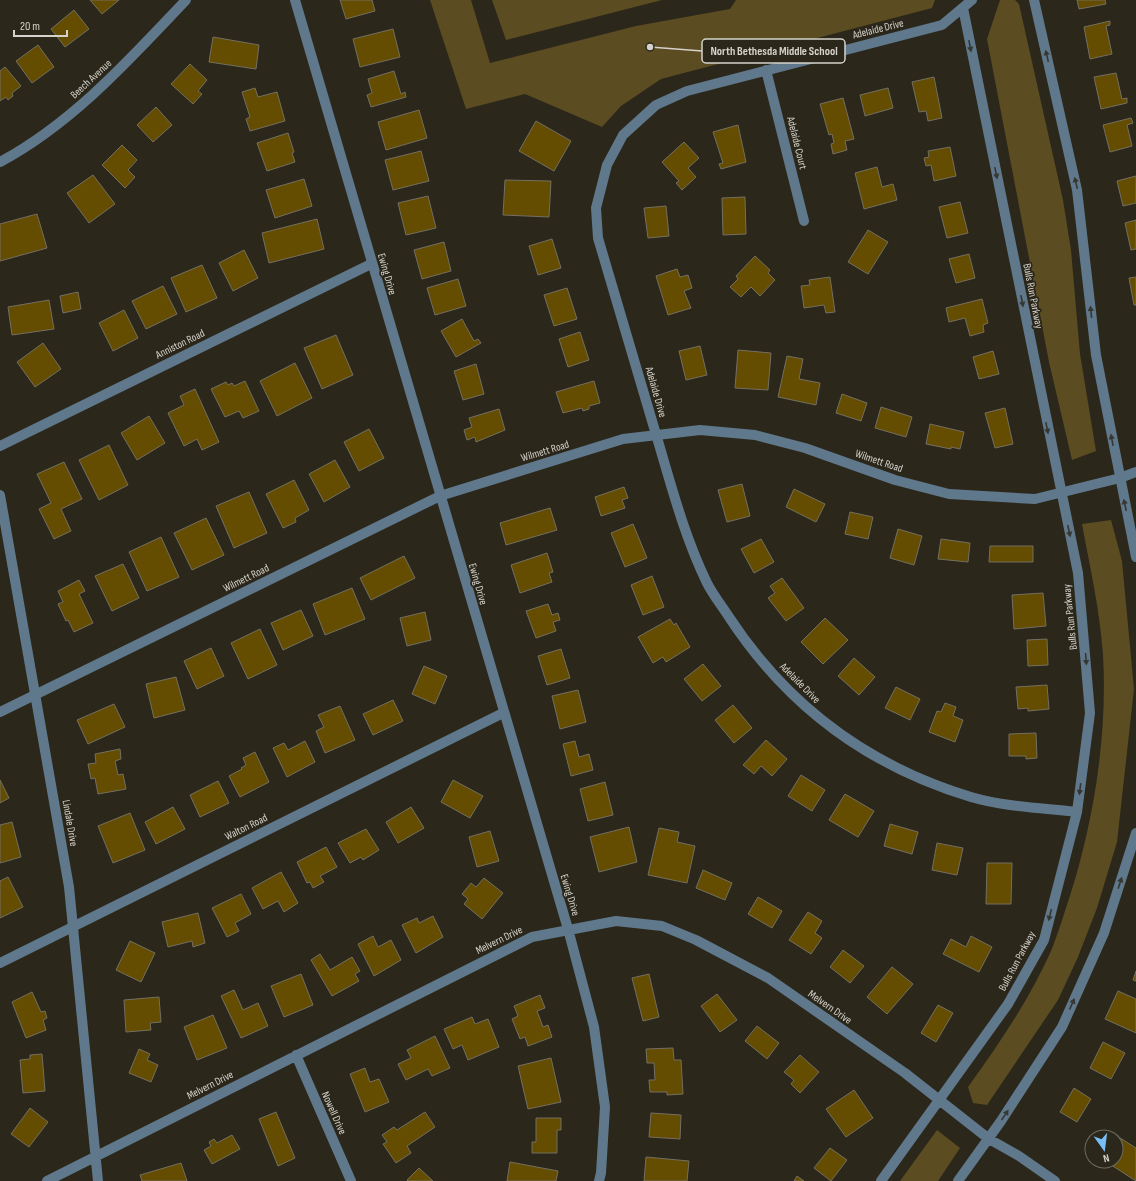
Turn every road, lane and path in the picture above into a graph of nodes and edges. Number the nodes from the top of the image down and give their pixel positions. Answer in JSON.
{"nodes":[{"id":1,"x":186,"y":0,"type":"edge"},
{"id":2,"x":294,"y":0,"type":"edge"},
{"id":3,"x":972,"y":0,"type":"edge"},
{"id":4,"x":1034,"y":0,"type":"edge"},
{"id":5,"x":963,"y":8,"type":"junction"},
{"id":6,"x":766,"y":70,"type":"junction"},
{"id":7,"x":0,"y":162,"type":"edge"},
{"id":8,"x":804,"y":222,"type":"dead end"},
{"id":9,"x":371,"y":264,"type":"junction"},
{"id":10,"x":656,"y":434,"type":"junction"},
{"id":11,"x":0,"y":446,"type":"edge"},
{"id":12,"x":1136,"y":472,"type":"edge"},
{"id":13,"x":1120,"y":478,"type":"junction"},
{"id":14,"x":1060,"y":493,"type":"junction"},
{"id":15,"x":0,"y":495,"type":"edge"},
{"id":16,"x":440,"y":496,"type":"junction"},
{"id":17,"x":1136,"y":557,"type":"edge"},
{"id":18,"x":35,"y":695,"type":"junction"},
{"id":19,"x":0,"y":712,"type":"edge"},
{"id":20,"x":503,"y":713,"type":"junction"},
{"id":21,"x":1077,"y":812,"type":"junction"},
{"id":22,"x":1136,"y":833,"type":"edge"},
{"id":23,"x":72,"y":927,"type":"junction"},
{"id":24,"x":568,"y":929,"type":"junction"},
{"id":25,"x":0,"y":963,"type":"edge"},
{"id":26,"x":296,"y":1055,"type":"junction"},
{"id":27,"x":939,"y":1100,"type":"junction"},
{"id":28,"x":989,"y":1139,"type":"junction"},
{"id":29,"x":95,"y":1157,"type":"junction"},
{"id":30,"x":47,"y":1181,"type":"edge"},
{"id":31,"x":98,"y":1181,"type":"edge"},
{"id":32,"x":352,"y":1181,"type":"edge"},
{"id":33,"x":600,"y":1181,"type":"edge"},
{"id":34,"x":881,"y":1181,"type":"edge"},
{"id":35,"x":958,"y":1181,"type":"edge"},
{"id":36,"x":1056,"y":1181,"type":"edge"}],
"edges":[{"from":1,"to":7,"type":"street","name":"Beech Avenue"},
{"from":2,"to":9,"type":"street","name":"Ewing Drive"},
{"from":3,"to":5,"type":"street","name":"Adelaide Drive"},
{"from":13,"to":4,"type":"street","one_way":true},
{"from":5,"to":6,"type":"street","name":"Adelaide Drive"},
{"from":5,"to":14,"type":"street","name":"Bulls Run Parkway","one_way":true},
{"from":6,"to":8,"type":"street","name":"Adelaide Court"},
{"from":6,"to":10,"type":"street","name":"Adelaide Drive"},
{"from":9,"to":11,"type":"street","name":"Anniston Road"},
{"from":9,"to":16,"type":"street","name":"Ewing Drive"},
{"from":10,"to":14,"type":"street","name":"Wilmett Road"},
{"from":10,"to":16,"type":"street","name":"Wilmett Road"},
{"from":10,"to":21,"type":"street","name":"Adelaide Drive"},
{"from":12,"to":13,"type":"street","name":"Wilmett Road"},
{"from":13,"to":14,"type":"street","name":"Wilmett Road"},
{"from":17,"to":13,"type":"street","one_way":true},
{"from":14,"to":21,"type":"street","name":"Bulls Run Parkway","one_way":true},
{"from":15,"to":18,"type":"street","name":"Lindale Drive"},
{"from":16,"to":18,"type":"street","name":"Wilmett Road"},
{"from":16,"to":20,"type":"street","name":"Ewing Drive"},
{"from":18,"to":19,"type":"street","name":"Wilmett Road"},
{"from":18,"to":23,"type":"street","name":"Lindale Drive"},
{"from":20,"to":23,"type":"street","name":"Walton Road"},
{"from":20,"to":24,"type":"street","name":"Ewing Drive"},
{"from":21,"to":27,"type":"street","name":"Bulls Run Parkway","one_way":true},
{"from":28,"to":22,"type":"street","one_way":true},
{"from":23,"to":25,"type":"street","name":"Walton Road"},
{"from":23,"to":29,"type":"street","name":"Lindale Drive"},
{"from":24,"to":26,"type":"street","name":"Melvern Drive"},
{"from":24,"to":27,"type":"street","name":"Melvern Drive"},
{"from":24,"to":33,"type":"street","name":"Ewing Drive"},
{"from":26,"to":29,"type":"street","name":"Melvern Drive"},
{"from":26,"to":32,"type":"street","name":"Nowell Drive"},
{"from":27,"to":28,"type":"street","name":"Melvern Drive"},
{"from":27,"to":34,"type":"street","name":"Bulls Run Parkway"},
{"from":28,"to":35,"type":"street"},
{"from":28,"to":36,"type":"street","name":"Melvern Drive"},
{"from":29,"to":30,"type":"street","name":"Melvern Drive"},
{"from":29,"to":31,"type":"street","name":"Lindale Drive"}]}
